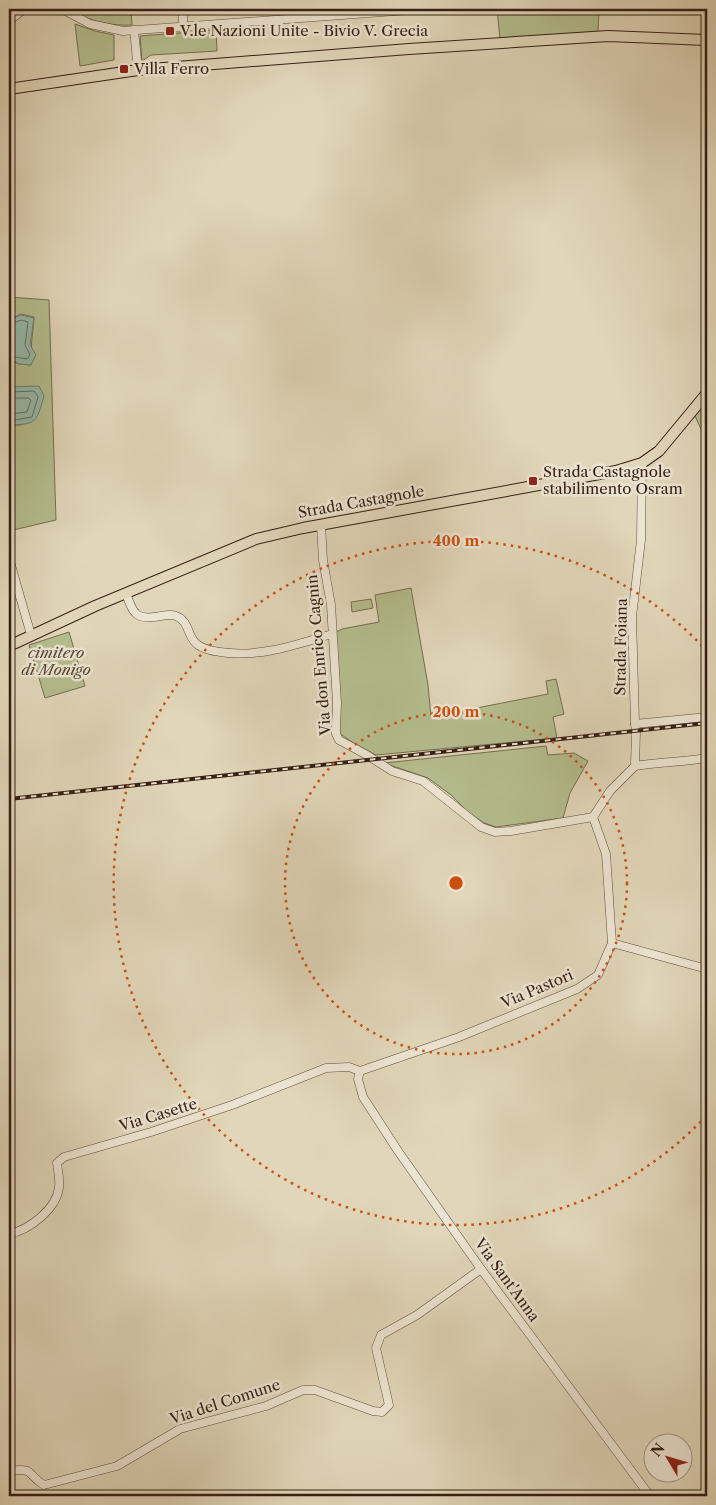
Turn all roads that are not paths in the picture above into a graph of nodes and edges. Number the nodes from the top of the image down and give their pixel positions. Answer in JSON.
{"nodes":[{"id":1,"x":24,"y":9,"type":"edge"},
{"id":2,"x":62,"y":9,"type":"edge"},
{"id":3,"x":183,"y":9,"type":"edge"},
{"id":4,"x":423,"y":9,"type":"edge"},
{"id":5,"x":390,"y":10,"type":"edge"},
{"id":6,"x":348,"y":11,"type":"edge"},
{"id":7,"x":316,"y":12,"type":"edge"},
{"id":8,"x":9,"y":21,"type":"edge"},
{"id":9,"x":183,"y":27,"type":"junction"},
{"id":10,"x":134,"y":30,"type":"junction"},
{"id":11,"x":705,"y":39,"type":"edge"},
{"id":12,"x":138,"y":70,"type":"junction"},
{"id":13,"x":9,"y":89,"type":"edge"},
{"id":14,"x":707,"y":393,"type":"edge"},
{"id":15,"x":642,"y":463,"type":"junction"},
{"id":16,"x":321,"y":525,"type":"junction"},
{"id":17,"x":9,"y":558,"type":"edge"},
{"id":18,"x":126,"y":593,"type":"junction"},
{"id":19,"x":332,"y":634,"type":"junction"},
{"id":20,"x":31,"y":635,"type":"junction"},
{"id":21,"x":9,"y":646,"type":"edge"},
{"id":22,"x":707,"y":717,"type":"edge"},
{"id":23,"x":634,"y":724,"type":"junction"},
{"id":24,"x":707,"y":758,"type":"edge"},
{"id":25,"x":635,"y":766,"type":"junction"},
{"id":26,"x":593,"y":817,"type":"junction"},
{"id":27,"x":612,"y":943,"type":"junction"},
{"id":28,"x":707,"y":969,"type":"edge"},
{"id":29,"x":360,"y":1071,"type":"junction"},
{"id":30,"x":9,"y":1234,"type":"edge"},
{"id":31,"x":481,"y":1269,"type":"junction"},
{"id":32,"x":9,"y":1471,"type":"edge"},
{"id":33,"x":650,"y":1496,"type":"edge"}],
"edges":[{"from":1,"to":8,"type":"street"},
{"from":2,"to":10,"type":"street"},
{"from":3,"to":9,"type":"street"},
{"from":4,"to":5,"type":"street"},
{"from":5,"to":6,"type":"street"},
{"from":6,"to":7,"type":"street"},
{"from":7,"to":9,"type":"street"},
{"from":9,"to":10,"type":"street"},
{"from":10,"to":12,"type":"street"},
{"from":11,"to":12,"type":"main road"},
{"from":12,"to":13,"type":"main road"},
{"from":14,"to":15,"type":"main road","name":"Strada Castagnole"},
{"from":15,"to":16,"type":"main road","name":"Strada Castagnole"},
{"from":15,"to":23,"type":"street","name":"Strada Foiana"},
{"from":16,"to":18,"type":"main road","name":"Strada Castagnole"},
{"from":16,"to":19,"type":"street","name":"Via don Enrico Cagnin"},
{"from":17,"to":20,"type":"street"},
{"from":18,"to":19,"type":"street"},
{"from":18,"to":20,"type":"main road","name":"Strada Castagnole"},
{"from":19,"to":26,"type":"street","name":"Via don Enrico Cagnin"},
{"from":20,"to":21,"type":"main road","name":"Strada Castagnole"},
{"from":22,"to":23,"type":"street"},
{"from":23,"to":25,"type":"street","name":"Strada Foiana"},
{"from":24,"to":25,"type":"street"},
{"from":25,"to":26,"type":"street"},
{"from":26,"to":27,"type":"street","name":"Via Pastori"},
{"from":27,"to":28,"type":"street"},
{"from":27,"to":29,"type":"street","name":"Via Pastori"},
{"from":29,"to":30,"type":"street","name":"Via Casette"},
{"from":29,"to":31,"type":"street","name":"Via Sant'Anna"},
{"from":31,"to":32,"type":"street","name":"Via del Comune"},
{"from":31,"to":33,"type":"street","name":"Via Sant'Anna"}]}
